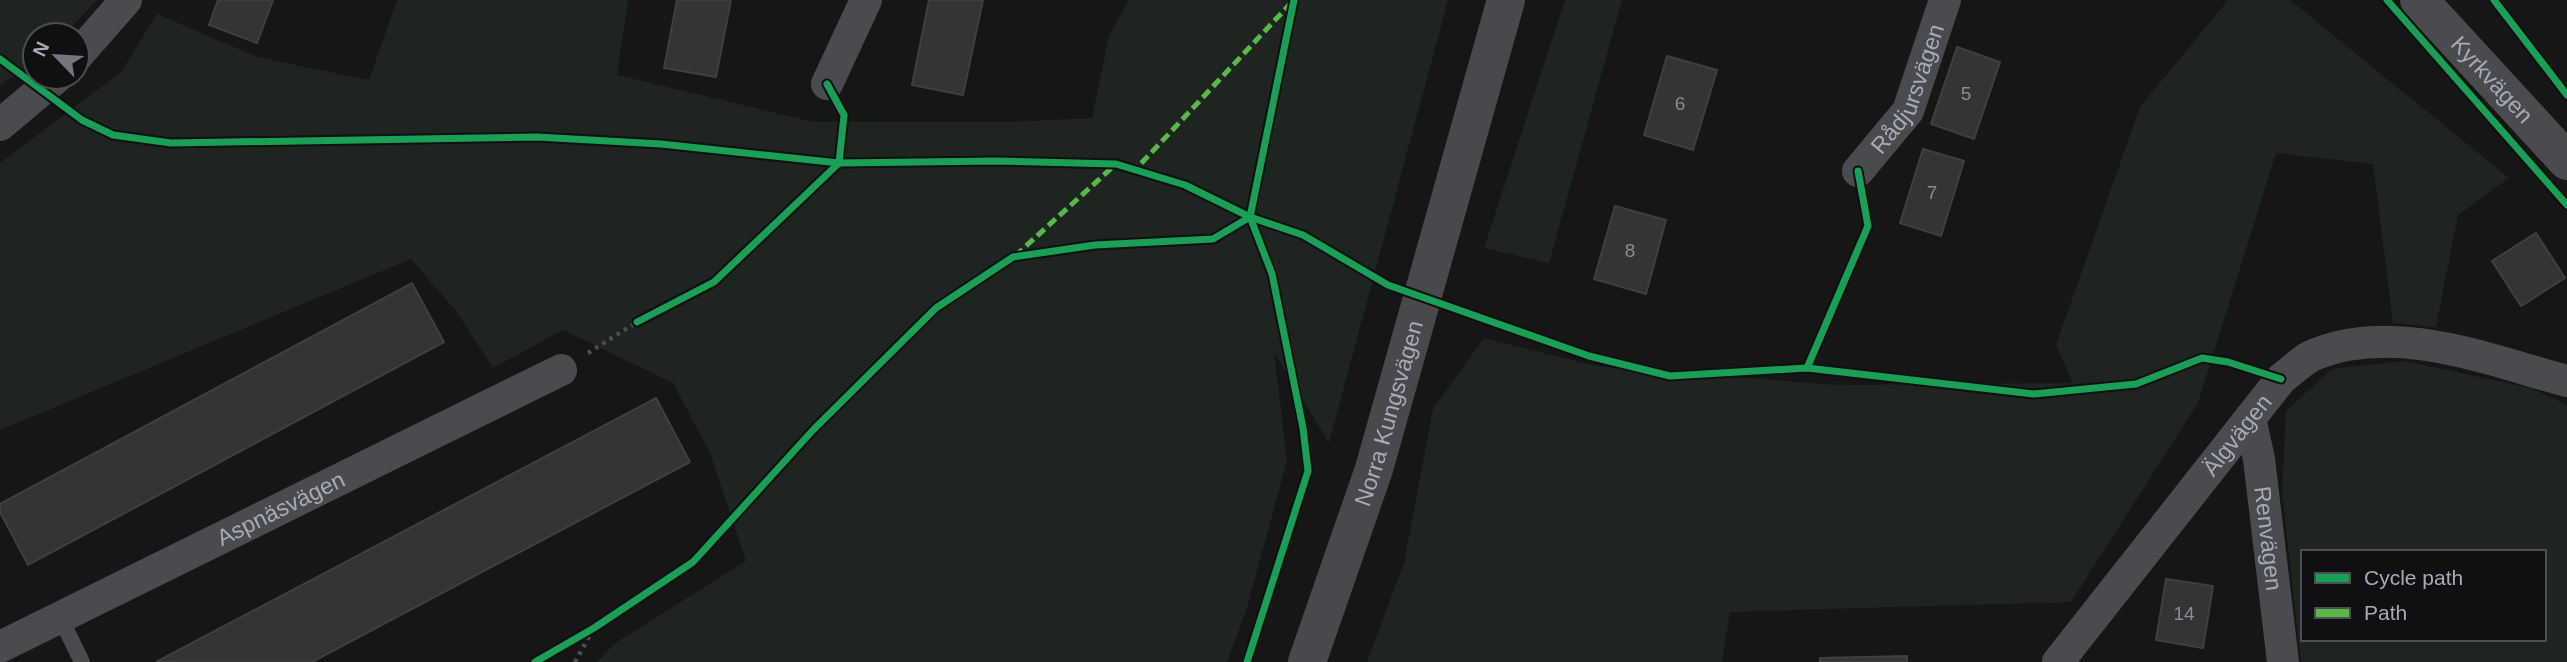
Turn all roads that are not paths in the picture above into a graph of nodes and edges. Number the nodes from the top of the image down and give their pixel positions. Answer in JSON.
{"nodes":[{"id":1,"x":126,"y":0,"type":"edge"},
{"id":2,"x":866,"y":0,"type":"edge"},
{"id":3,"x":1506,"y":0,"type":"edge"},
{"id":4,"x":1945,"y":0,"type":"edge"},
{"id":5,"x":2419,"y":0,"type":"edge"},
{"id":6,"x":91,"y":40,"type":"edge"},
{"id":7,"x":827,"y":84,"type":"dead end"},
{"id":8,"x":40,"y":91,"type":"edge"},
{"id":9,"x":0,"y":125,"type":"edge"},
{"id":10,"x":2567,"y":161,"type":"edge"},
{"id":11,"x":1858,"y":171,"type":"dead end"},
{"id":12,"x":561,"y":370,"type":"road end"},
{"id":13,"x":2567,"y":381,"type":"edge"},
{"id":14,"x":2250,"y":418,"type":"junction"},
{"id":15,"x":60,"y":617,"type":"junction"},
{"id":16,"x":0,"y":647,"type":"edge"},
{"id":17,"x":82,"y":662,"type":"edge"},
{"id":18,"x":1307,"y":662,"type":"edge"},
{"id":19,"x":2058,"y":662,"type":"edge"},
{"id":20,"x":2283,"y":662,"type":"edge"}],
"edges":[{"from":1,"to":6,"type":"street"},
{"from":2,"to":7,"type":"street"},
{"from":3,"to":18,"type":"main road","name":"Norra Kungsvägen"},
{"from":4,"to":11,"type":"street","name":"Rådjursvägen"},
{"from":5,"to":10,"type":"street","name":"Kyrkvägen"},
{"from":8,"to":9,"type":"street"},
{"from":12,"to":15,"type":"street","name":"Aspnäsvägen"},
{"from":13,"to":14,"type":"street","name":"Älgvägen"},
{"from":14,"to":19,"type":"street","name":"Älgvägen"},
{"from":14,"to":20,"type":"street","name":"Renvägen"},
{"from":15,"to":16,"type":"street","name":"Aspnäsvägen"},
{"from":15,"to":17,"type":"lane"}]}
